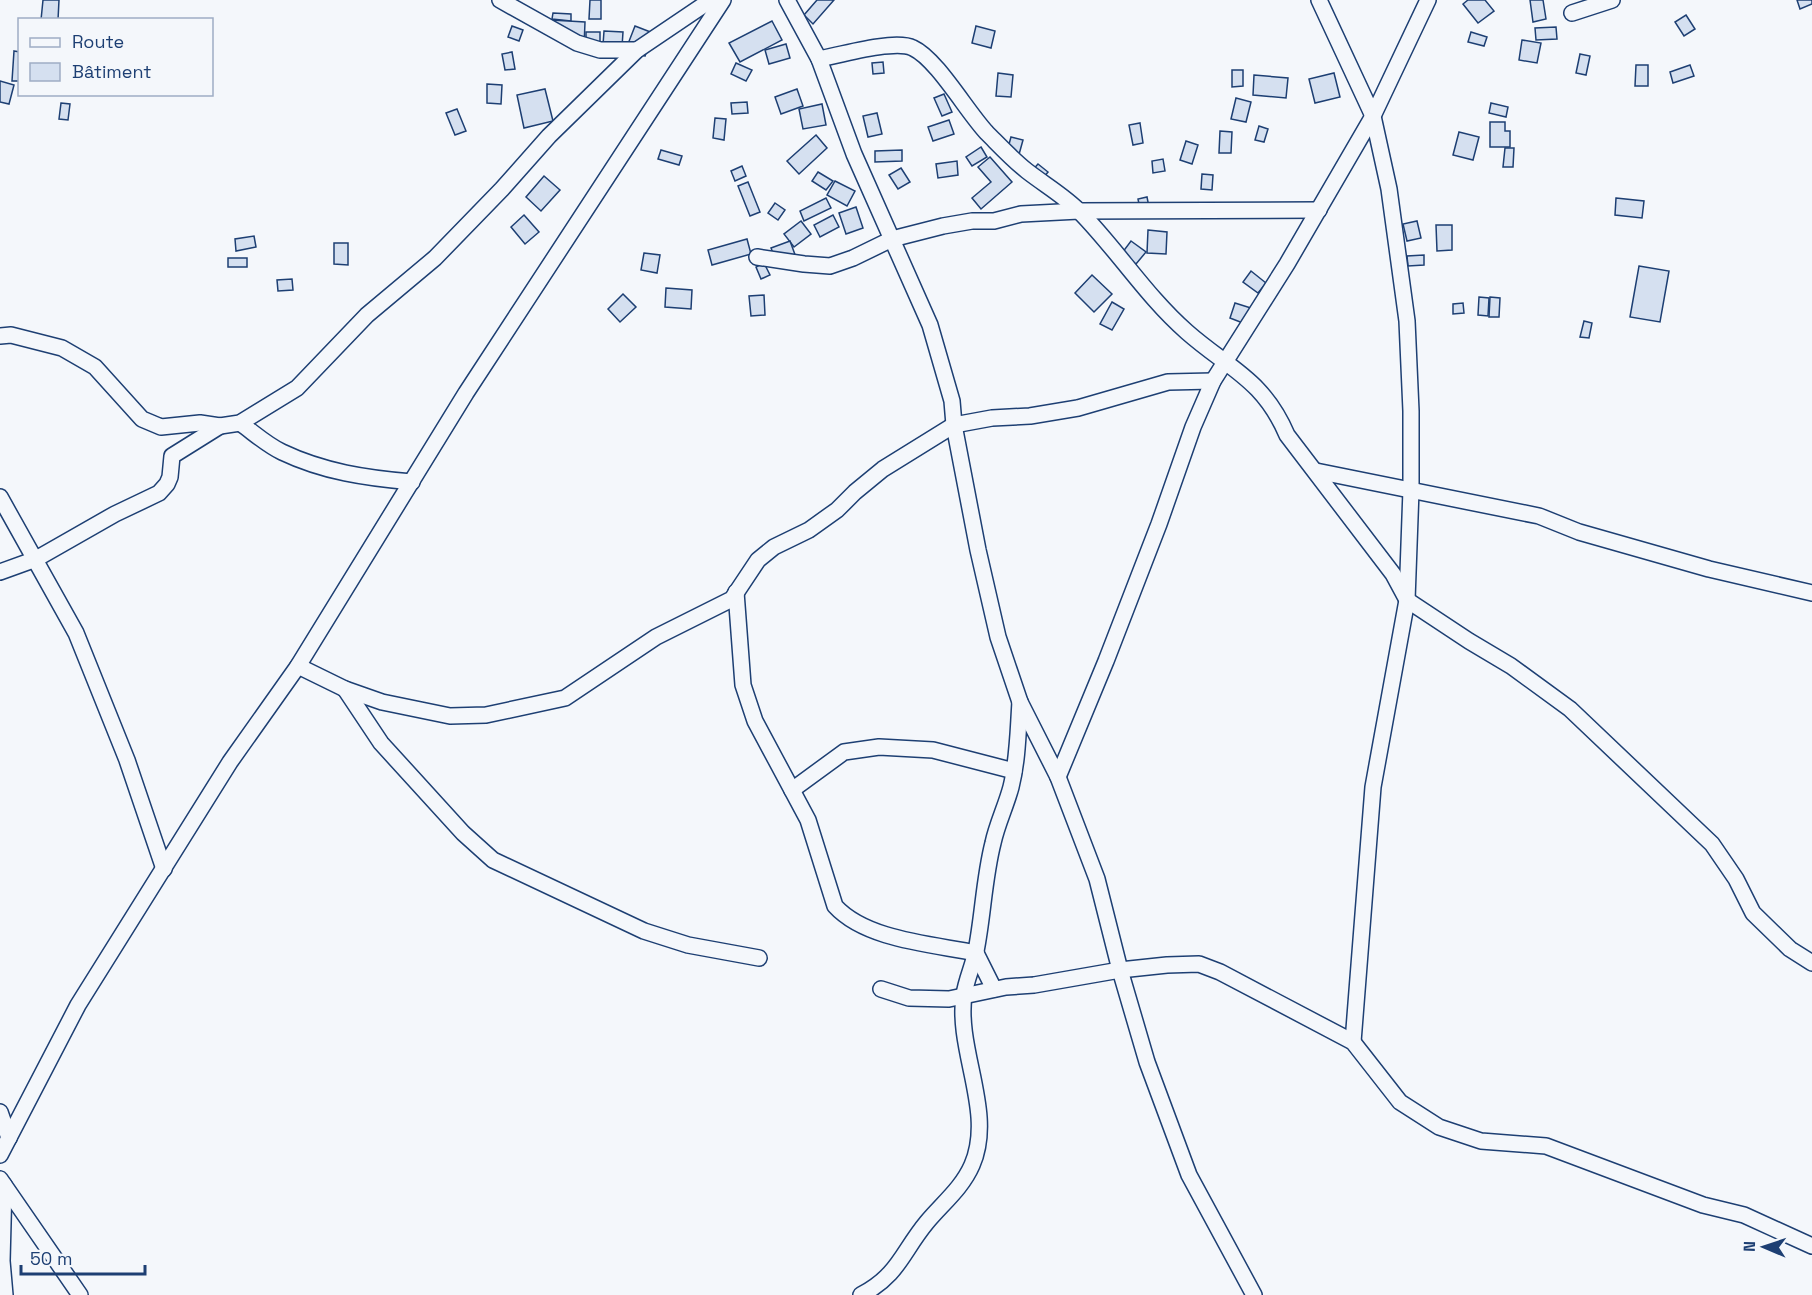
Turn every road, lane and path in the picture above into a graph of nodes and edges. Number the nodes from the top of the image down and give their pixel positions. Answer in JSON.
{"nodes":[{"id":1,"x":500,"y":0,"type":"edge"},
{"id":2,"x":711,"y":0,"type":"edge"},
{"id":3,"x":723,"y":0,"type":"edge"},
{"id":4,"x":787,"y":0,"type":"edge"},
{"id":5,"x":1319,"y":0,"type":"edge"},
{"id":6,"x":1428,"y":0,"type":"edge"},
{"id":7,"x":1612,"y":0,"type":"edge"},
{"id":8,"x":1572,"y":12,"type":"dead end"},
{"id":9,"x":637,"y":50,"type":"junction"},
{"id":10,"x":819,"y":59,"type":"junction"},
{"id":11,"x":1373,"y":116,"type":"junction"},
{"id":12,"x":1319,"y":210,"type":"junction"},
{"id":13,"x":1079,"y":211,"type":"junction"},
{"id":14,"x":892,"y":239,"type":"junction"},
{"id":15,"x":757,"y":257,"type":"dead end"},
{"id":16,"x":0,"y":336,"type":"edge"},
{"id":17,"x":1225,"y":360,"type":"junction"},
{"id":18,"x":1213,"y":381,"type":"junction"},
{"id":19,"x":240,"y":423,"type":"junction"},
{"id":20,"x":954,"y":425,"type":"junction"},
{"id":21,"x":220,"y":426,"type":"junction"},
{"id":22,"x":1316,"y":471,"type":"junction"},
{"id":23,"x":412,"y":482,"type":"junction"},
{"id":24,"x":1411,"y":490,"type":"junction"},
{"id":25,"x":0,"y":497,"type":"edge"},
{"id":26,"x":36,"y":559,"type":"junction"},
{"id":27,"x":0,"y":572,"type":"edge"},
{"id":28,"x":736,"y":592,"type":"junction"},
{"id":29,"x":1812,"y":593,"type":"edge"},
{"id":30,"x":1407,"y":600,"type":"junction"},
{"id":31,"x":298,"y":666,"type":"junction"},
{"id":32,"x":345,"y":689,"type":"junction"},
{"id":33,"x":1020,"y":702,"type":"junction"},
{"id":34,"x":1014,"y":771,"type":"junction"},
{"id":35,"x":1058,"y":777,"type":"junction"},
{"id":36,"x":792,"y":790,"type":"junction"},
{"id":37,"x":164,"y":868,"type":"junction"},
{"id":38,"x":976,"y":953,"type":"junction"},
{"id":39,"x":759,"y":958,"type":"dead end"},
{"id":40,"x":1812,"y":963,"type":"edge"},
{"id":41,"x":1120,"y":970,"type":"junction"},
{"id":42,"x":881,"y":989,"type":"dead end"},
{"id":43,"x":993,"y":989,"type":"junction"},
{"id":44,"x":964,"y":996,"type":"junction"},
{"id":45,"x":1353,"y":1041,"type":"junction"},
{"id":46,"x":0,"y":1112,"type":"edge"},
{"id":47,"x":9,"y":1138,"type":"junction"},
{"id":48,"x":0,"y":1155,"type":"edge"},
{"id":49,"x":2,"y":1182,"type":"edge"},
{"id":50,"x":1812,"y":1246,"type":"edge"},
{"id":51,"x":5,"y":1295,"type":"edge"},
{"id":52,"x":80,"y":1295,"type":"edge"},
{"id":53,"x":861,"y":1295,"type":"edge"},
{"id":54,"x":1254,"y":1295,"type":"edge"}],
"edges":[{"from":1,"to":9,"type":"street"},
{"from":2,"to":9,"type":"street"},
{"from":3,"to":23,"type":"street"},
{"from":4,"to":10,"type":"street"},
{"from":5,"to":11,"type":"street"},
{"from":6,"to":11,"type":"street"},
{"from":7,"to":8,"type":"street"},
{"from":9,"to":19,"type":"street"},
{"from":10,"to":13,"type":"street"},
{"from":10,"to":14,"type":"street"},
{"from":11,"to":12,"type":"street"},
{"from":11,"to":24,"type":"street"},
{"from":12,"to":13,"type":"street"},
{"from":12,"to":17,"type":"street"},
{"from":13,"to":14,"type":"street"},
{"from":13,"to":17,"type":"street"},
{"from":14,"to":15,"type":"street"},
{"from":14,"to":20,"type":"street"},
{"from":16,"to":21,"type":"street"},
{"from":17,"to":18,"type":"street"},
{"from":17,"to":22,"type":"street"},
{"from":18,"to":20,"type":"street"},
{"from":18,"to":35,"type":"street"},
{"from":19,"to":21,"type":"street"},
{"from":19,"to":23,"type":"street"},
{"from":20,"to":28,"type":"street"},
{"from":20,"to":33,"type":"street"},
{"from":21,"to":26,"type":"street"},
{"from":22,"to":24,"type":"street"},
{"from":22,"to":30,"type":"street"},
{"from":23,"to":31,"type":"street"},
{"from":24,"to":29,"type":"street"},
{"from":24,"to":30,"type":"street"},
{"from":25,"to":26,"type":"street"},
{"from":26,"to":27,"type":"street"},
{"from":26,"to":37,"type":"street"},
{"from":28,"to":32,"type":"street"},
{"from":28,"to":36,"type":"street"},
{"from":30,"to":40,"type":"street"},
{"from":30,"to":45,"type":"street"},
{"from":31,"to":32,"type":"street"},
{"from":31,"to":37,"type":"street"},
{"from":32,"to":39,"type":"street"},
{"from":33,"to":34,"type":"street"},
{"from":33,"to":35,"type":"street"},
{"from":34,"to":36,"type":"street"},
{"from":34,"to":38,"type":"street"},
{"from":35,"to":41,"type":"street"},
{"from":36,"to":38,"type":"street"},
{"from":37,"to":47,"type":"street"},
{"from":38,"to":43,"type":"street"},
{"from":38,"to":44,"type":"street"},
{"from":41,"to":43,"type":"street"},
{"from":41,"to":45,"type":"street"},
{"from":41,"to":54,"type":"street"},
{"from":42,"to":44,"type":"street"},
{"from":43,"to":44,"type":"street"},
{"from":44,"to":53,"type":"street"},
{"from":45,"to":50,"type":"street"},
{"from":46,"to":47,"type":"street"},
{"from":47,"to":48,"type":"street"},
{"from":49,"to":51,"type":"street"},
{"from":49,"to":52,"type":"street"}]}
